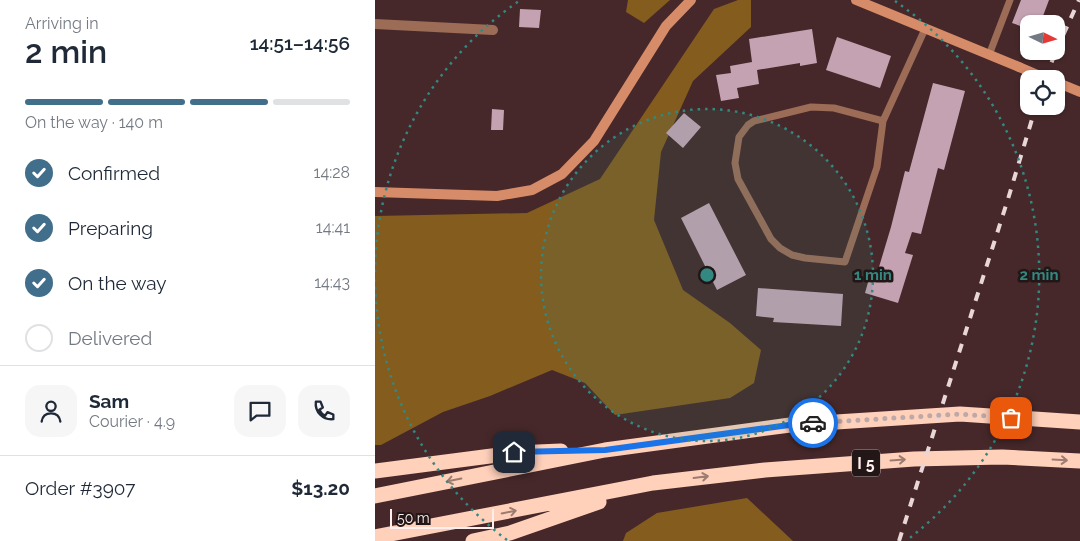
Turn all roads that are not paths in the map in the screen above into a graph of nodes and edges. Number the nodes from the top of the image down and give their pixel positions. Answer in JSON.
{"nodes":[{"id":1,"x":691,"y":0,"type":"edge"},
{"id":2,"x":856,"y":0,"type":"edge"},
{"id":3,"x":1010,"y":0,"type":"edge"},
{"id":4,"x":375,"y":24,"type":"edge"},
{"id":5,"x":925,"y":29,"type":"junction"},
{"id":6,"x":493,"y":30,"type":"dead end"},
{"id":7,"x":989,"y":55,"type":"junction"},
{"id":8,"x":1026,"y":70,"type":"edge"},
{"id":9,"x":1065,"y":86,"type":"edge"},
{"id":10,"x":1078,"y":91,"type":"edge"},
{"id":11,"x":883,"y":121,"type":"junction"},
{"id":12,"x":375,"y":192,"type":"edge"},
{"id":13,"x":1080,"y":422,"type":"edge"},
{"id":14,"x":605,"y":450,"type":"junction"},
{"id":15,"x":1080,"y":461,"type":"edge"},
{"id":16,"x":375,"y":471,"type":"edge"},
{"id":17,"x":653,"y":483,"type":"junction"},
{"id":18,"x":375,"y":496,"type":"edge"},
{"id":19,"x":375,"y":536,"type":"edge"},
{"id":20,"x":473,"y":541,"type":"edge"}],
"edges":[{"from":1,"to":12,"type":"street"},
{"from":2,"to":5,"type":"street"},
{"from":3,"to":7,"type":"lane"},
{"from":4,"to":6,"type":"street"},
{"from":5,"to":7,"type":"street"},
{"from":5,"to":11,"type":"lane"},
{"from":7,"to":8,"type":"street","bridge":true},
{"from":9,"to":10,"type":"street"},
{"from":11,"to":11,"type":"lane"},
{"from":13,"to":14,"type":"highway"},
{"from":14,"to":16,"type":"highway"},
{"from":14,"to":18,"type":"highway","one_way":true},
{"from":17,"to":15,"type":"highway","number":"I 5","one_way":true},
{"from":19,"to":17,"type":"highway","number":"I 5","one_way":true},
{"from":17,"to":20,"type":"highway"}]}
